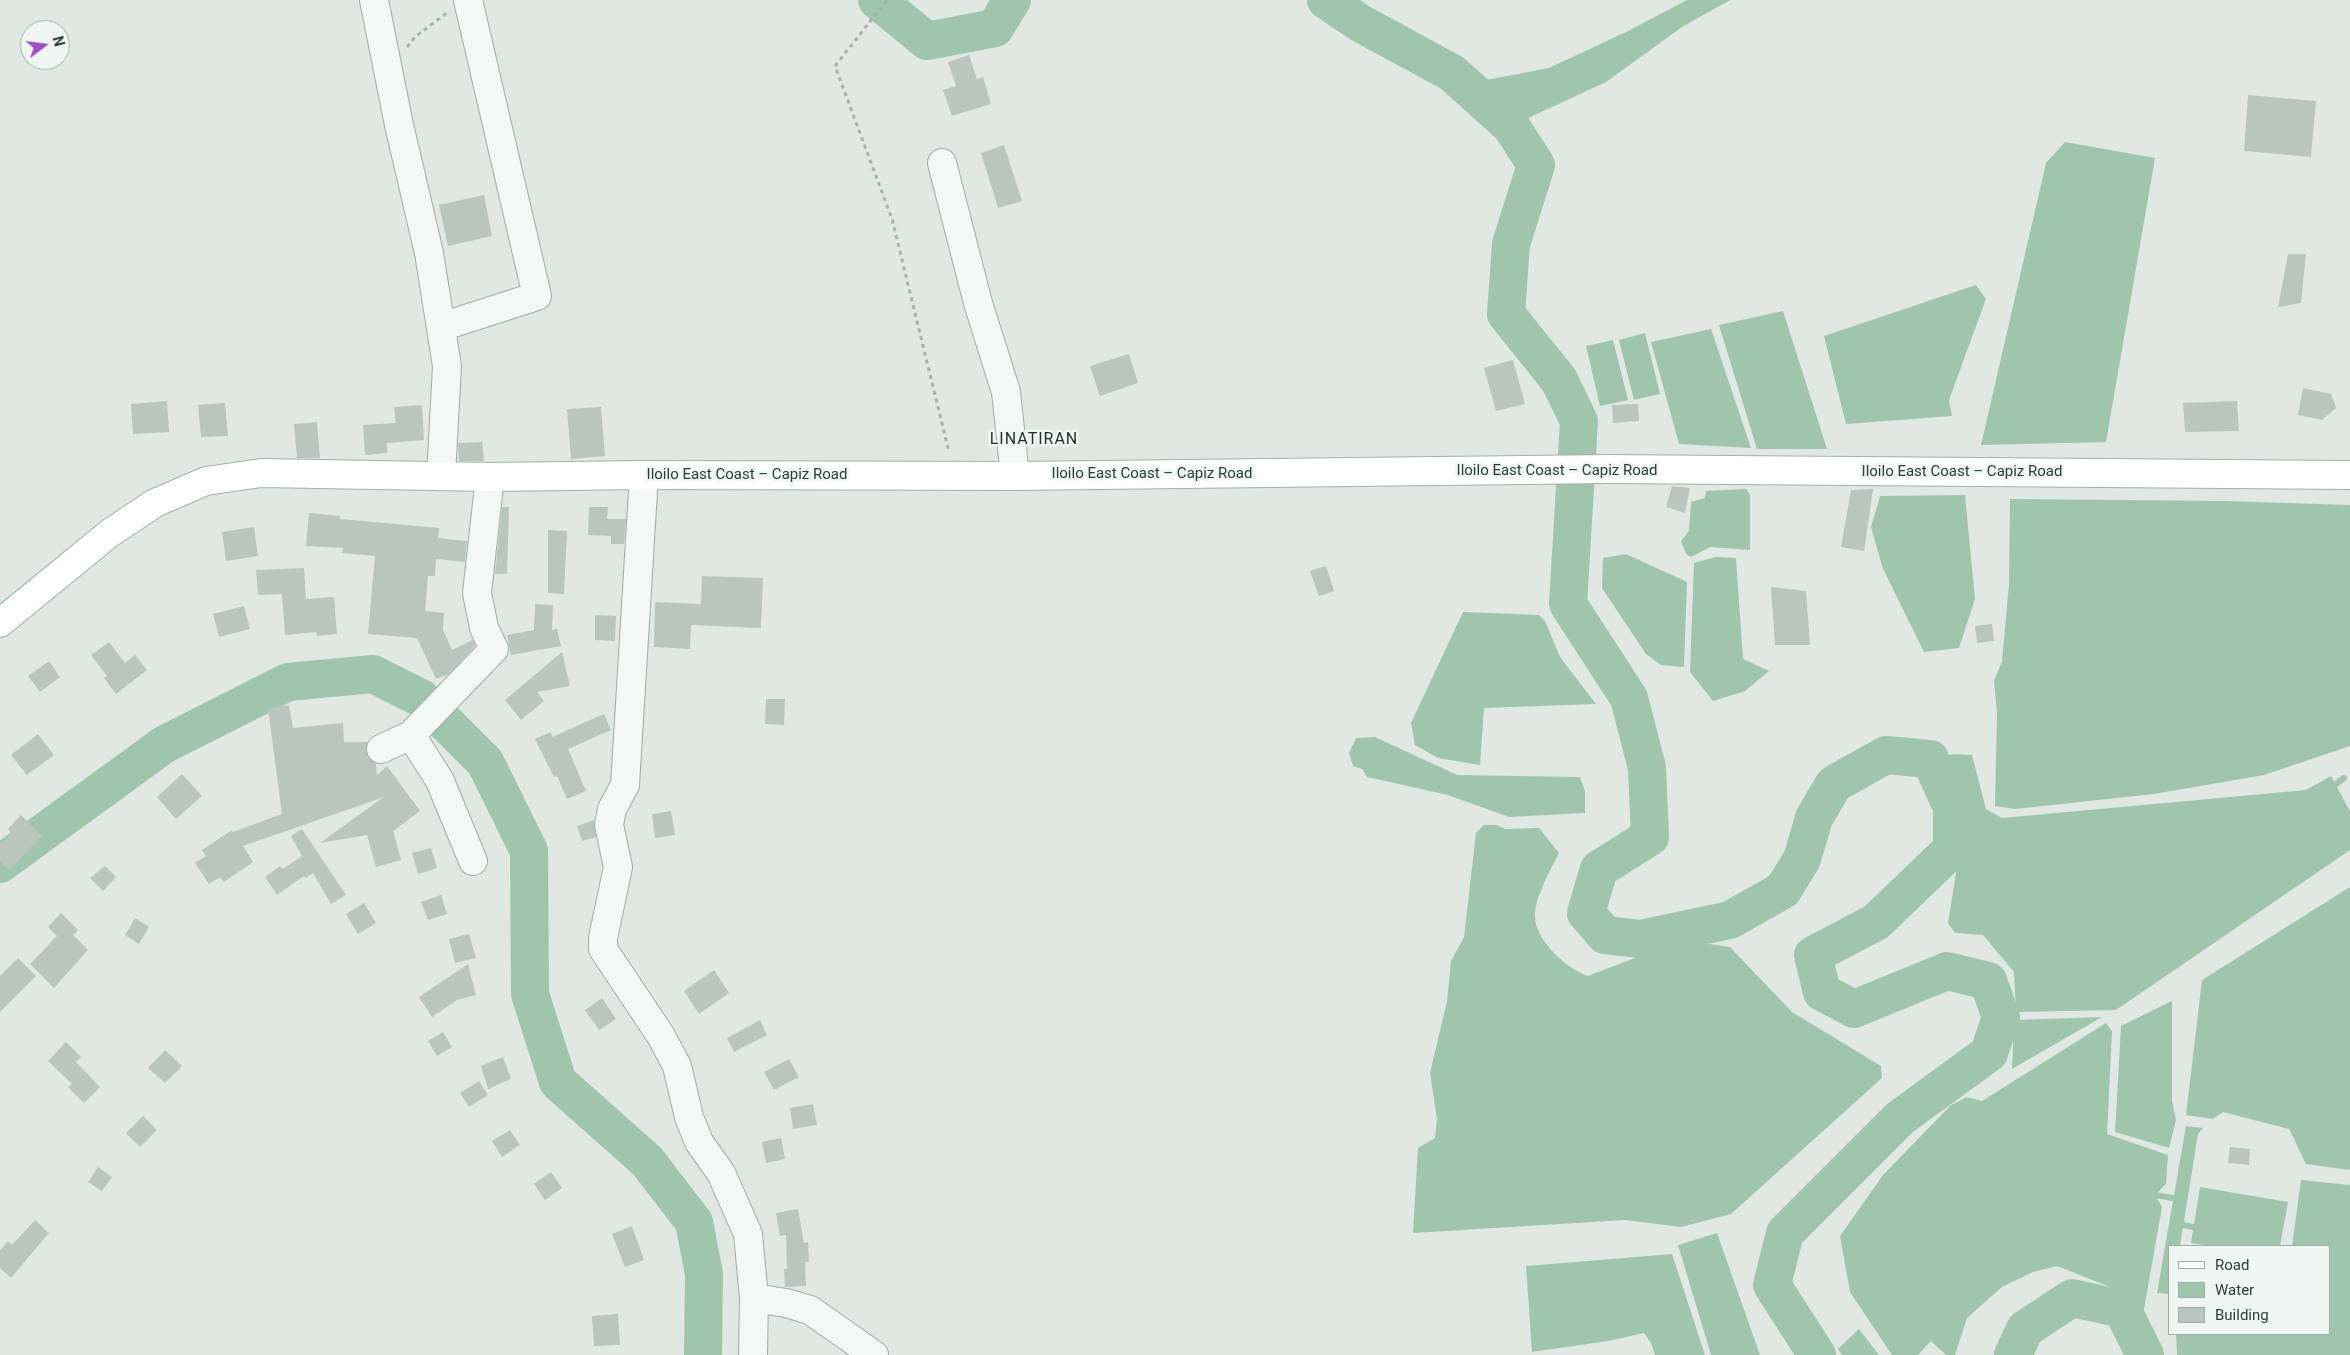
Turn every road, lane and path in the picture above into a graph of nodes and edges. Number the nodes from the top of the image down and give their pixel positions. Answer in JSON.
{"nodes":[{"id":1,"x":374,"y":0,"type":"edge"},
{"id":2,"x":887,"y":0,"type":"edge"},
{"id":3,"x":458,"y":3,"type":"edge"},
{"id":4,"x":389,"y":71,"type":"junction"},
{"id":5,"x":942,"y":163,"type":"dead end"},
{"id":6,"x":441,"y":327,"type":"junction"},
{"id":7,"x":644,"y":474,"type":"junction"},
{"id":8,"x":2350,"y":475,"type":"edge"},
{"id":9,"x":441,"y":476,"type":"junction"},
{"id":10,"x":954,"y":476,"type":"junction"},
{"id":11,"x":1015,"y":476,"type":"junction"},
{"id":12,"x":490,"y":477,"type":"junction"},
{"id":13,"x":0,"y":623,"type":"edge"},
{"id":14,"x":411,"y":735,"type":"junction"},
{"id":15,"x":381,"y":749,"type":"dead end"},
{"id":16,"x":473,"y":861,"type":"dead end"},
{"id":17,"x":754,"y":1298,"type":"junction"},
{"id":18,"x":753,"y":1355,"type":"edge"},
{"id":19,"x":874,"y":1355,"type":"edge"}],
"edges":[{"from":1,"to":4,"type":"street"},
{"from":2,"to":10,"type":"path"},
{"from":3,"to":4,"type":"path"},
{"from":3,"to":6,"type":"street"},
{"from":4,"to":6,"type":"street"},
{"from":5,"to":11,"type":"street"},
{"from":6,"to":9,"type":"street"},
{"from":7,"to":10,"type":"main road","name":"Iloilo East Coast – Capiz Road"},
{"from":7,"to":12,"type":"main road","name":"Iloilo East Coast – Capiz Road"},
{"from":7,"to":17,"type":"street"},
{"from":8,"to":11,"type":"main road","name":"Iloilo East Coast – Capiz Road"},
{"from":9,"to":12,"type":"main road","name":"Iloilo East Coast – Capiz Road"},
{"from":9,"to":13,"type":"main road","name":"Iloilo East Coast – Capiz Road"},
{"from":10,"to":11,"type":"main road","name":"Iloilo East Coast – Capiz Road"},
{"from":12,"to":14,"type":"street"},
{"from":14,"to":15,"type":"street"},
{"from":14,"to":16,"type":"street"},
{"from":17,"to":18,"type":"street"},
{"from":17,"to":19,"type":"street"}]}
